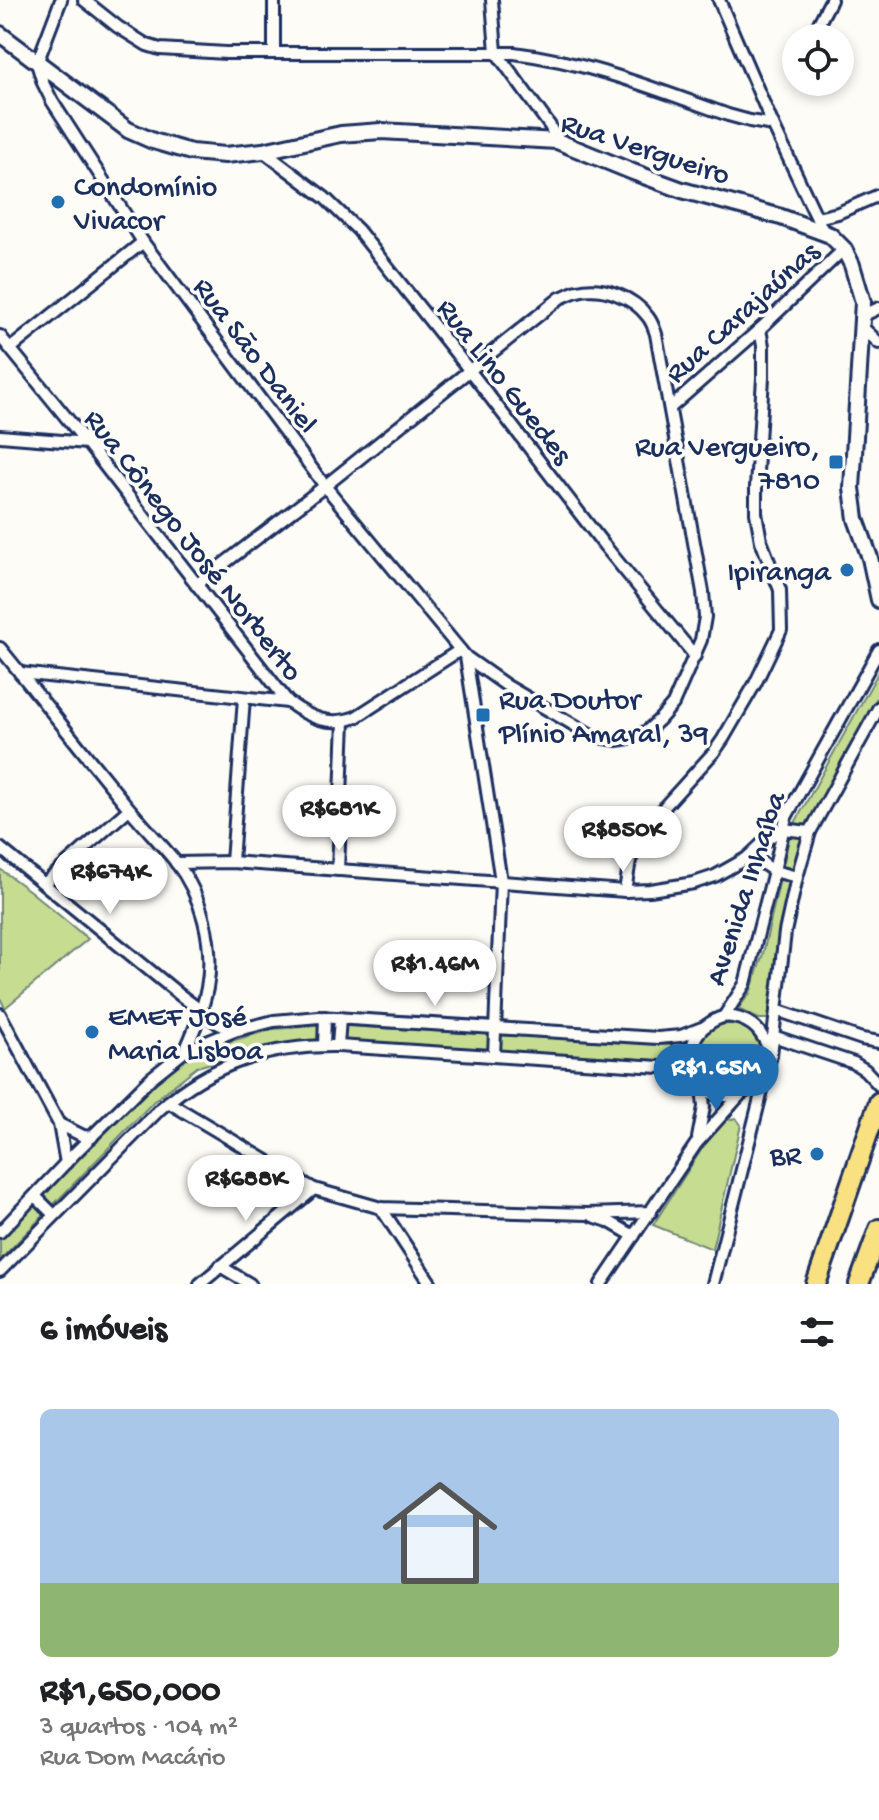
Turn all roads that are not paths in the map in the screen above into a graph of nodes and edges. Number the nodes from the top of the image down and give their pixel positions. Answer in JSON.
{"nodes":[{"id":1,"x":61,"y":0,"type":"edge"},
{"id":2,"x":84,"y":0,"type":"edge"},
{"id":3,"x":274,"y":0,"type":"edge"},
{"id":4,"x":492,"y":0,"type":"edge"},
{"id":5,"x":719,"y":0,"type":"edge"},
{"id":6,"x":831,"y":0,"type":"edge"},
{"id":7,"x":819,"y":23,"type":"dead end"},
{"id":8,"x":0,"y":34,"type":"edge"},
{"id":9,"x":496,"y":52,"type":"junction"},
{"id":10,"x":274,"y":53,"type":"junction"},
{"id":11,"x":37,"y":63,"type":"junction"},
{"id":12,"x":773,"y":125,"type":"junction"},
{"id":13,"x":557,"y":141,"type":"junction"},
{"id":14,"x":263,"y":151,"type":"junction"},
{"id":15,"x":879,"y":195,"type":"edge"},
{"id":16,"x":820,"y":225,"type":"junction"},
{"id":17,"x":143,"y":242,"type":"junction"},
{"id":18,"x":844,"y":249,"type":"junction"},
{"id":19,"x":879,"y":308,"type":"edge"},
{"id":20,"x":861,"y":321,"type":"junction"},
{"id":21,"x":760,"y":329,"type":"junction"},
{"id":22,"x":0,"y":336,"type":"edge"},
{"id":23,"x":879,"y":343,"type":"edge"},
{"id":24,"x":11,"y":348,"type":"junction"},
{"id":25,"x":470,"y":371,"type":"junction"},
{"id":26,"x":670,"y":408,"type":"junction"},
{"id":27,"x":0,"y":436,"type":"edge"},
{"id":28,"x":87,"y":443,"type":"junction"},
{"id":29,"x":325,"y":486,"type":"junction"},
{"id":30,"x":870,"y":558,"type":"junction"},
{"id":31,"x":879,"y":571,"type":"edge"},
{"id":32,"x":196,"y":585,"type":"junction"},
{"id":33,"x":879,"y":600,"type":"edge"},
{"id":34,"x":0,"y":648,"type":"edge"},
{"id":35,"x":879,"y":650,"type":"edge"},
{"id":36,"x":463,"y":653,"type":"junction"},
{"id":37,"x":695,"y":656,"type":"junction"},
{"id":38,"x":20,"y":673,"type":"junction"},
{"id":39,"x":244,"y":698,"type":"junction"},
{"id":40,"x":288,"y":702,"type":"junction"},
{"id":41,"x":879,"y":707,"type":"edge"},
{"id":42,"x":344,"y":721,"type":"junction"},
{"id":43,"x":129,"y":809,"type":"junction"},
{"id":44,"x":782,"y":829,"type":"junction"},
{"id":45,"x":810,"y":832,"type":"junction"},
{"id":46,"x":0,"y":848,"type":"edge"},
{"id":47,"x":747,"y":858,"type":"junction"},
{"id":48,"x":232,"y":862,"type":"junction"},
{"id":49,"x":176,"y":863,"type":"junction"},
{"id":50,"x":338,"y":870,"type":"junction"},
{"id":51,"x":774,"y":871,"type":"junction"},
{"id":52,"x":797,"y":877,"type":"junction"},
{"id":53,"x":501,"y":881,"type":"junction"},
{"id":54,"x":45,"y":883,"type":"junction"},
{"id":55,"x":625,"y":891,"type":"junction"},
{"id":56,"x":201,"y":1010,"type":"junction"},
{"id":57,"x":776,"y":1010,"type":"junction"},
{"id":58,"x":0,"y":1014,"type":"edge"},
{"id":59,"x":725,"y":1015,"type":"junction"},
{"id":60,"x":325,"y":1017,"type":"junction"},
{"id":61,"x":340,"y":1018,"type":"junction"},
{"id":62,"x":702,"y":1028,"type":"junction"},
{"id":63,"x":495,"y":1029,"type":"junction"},
{"id":64,"x":234,"y":1031,"type":"junction"},
{"id":65,"x":773,"y":1036,"type":"junction"},
{"id":66,"x":879,"y":1042,"type":"edge"},
{"id":67,"x":324,"y":1046,"type":"junction"},
{"id":68,"x":338,"y":1046,"type":"junction"},
{"id":69,"x":185,"y":1051,"type":"junction"},
{"id":70,"x":771,"y":1055,"type":"junction"},
{"id":71,"x":494,"y":1056,"type":"junction"},
{"id":72,"x":694,"y":1076,"type":"junction"},
{"id":73,"x":764,"y":1080,"type":"junction"},
{"id":74,"x":879,"y":1085,"type":"edge"},
{"id":75,"x":702,"y":1087,"type":"junction"},
{"id":76,"x":740,"y":1095,"type":"junction"},
{"id":77,"x":168,"y":1102,"type":"junction"},
{"id":78,"x":879,"y":1102,"type":"edge"},
{"id":79,"x":59,"y":1124,"type":"junction"},
{"id":80,"x":92,"y":1137,"type":"junction"},
{"id":81,"x":696,"y":1144,"type":"junction"},
{"id":82,"x":66,"y":1163,"type":"junction"},
{"id":83,"x":314,"y":1189,"type":"junction"},
{"id":84,"x":35,"y":1196,"type":"junction"},
{"id":85,"x":381,"y":1208,"type":"junction"},
{"id":86,"x":651,"y":1212,"type":"junction"},
{"id":87,"x":587,"y":1214,"type":"junction"},
{"id":88,"x":54,"y":1215,"type":"junction"},
{"id":89,"x":879,"y":1229,"type":"edge"},
{"id":90,"x":0,"y":1232,"type":"edge"},
{"id":91,"x":634,"y":1236,"type":"junction"},
{"id":92,"x":220,"y":1266,"type":"junction"},
{"id":93,"x":0,"y":1271,"type":"edge"},
{"id":94,"x":200,"y":1284,"type":"edge"},
{"id":95,"x":250,"y":1284,"type":"edge"},
{"id":96,"x":431,"y":1284,"type":"edge"},
{"id":97,"x":601,"y":1284,"type":"edge"},
{"id":98,"x":713,"y":1284,"type":"edge"},
{"id":99,"x":816,"y":1284,"type":"edge"},
{"id":100,"x":859,"y":1284,"type":"edge"}],
"edges":[{"from":1,"to":11,"type":"street"},
{"from":2,"to":10,"type":"street"},
{"from":3,"to":10,"type":"street"},
{"from":4,"to":9,"type":"street"},
{"from":5,"to":12,"type":"street"},
{"from":6,"to":7,"type":"street"},
{"from":8,"to":11,"type":"main road","name":"Rua Vergueiro"},
{"from":9,"to":10,"type":"street"},
{"from":9,"to":12,"type":"street"},
{"from":9,"to":13,"type":"street"},
{"from":11,"to":14,"type":"main road","name":"Rua Vergueiro"},
{"from":11,"to":17,"type":"street","name":"Rua São Daniel"},
{"from":12,"to":16,"type":"street"},
{"from":13,"to":14,"type":"main road","name":"Rua Vergueiro"},
{"from":13,"to":16,"type":"main road","name":"Rua Vergueiro"},
{"from":14,"to":25,"type":"street","name":"Rua Lino Guedes"},
{"from":15,"to":16,"type":"street"},
{"from":16,"to":18,"type":"main road","name":"Rua Vergueiro"},
{"from":17,"to":24,"type":"street"},
{"from":17,"to":29,"type":"street","name":"Rua São Daniel"},
{"from":18,"to":20,"type":"main road","name":"Rua Vergueiro"},
{"from":18,"to":21,"type":"street","name":"Rua Carajaúnas"},
{"from":19,"to":20,"type":"street"},
{"from":20,"to":23,"type":"street"},
{"from":20,"to":30,"type":"main road","name":"Rua Vergueiro"},
{"from":21,"to":26,"type":"street","name":"Rua Carajaúnas"},
{"from":21,"to":55,"type":"street"},
{"from":22,"to":24,"type":"street","name":"Rua Cônego José Norberto"},
{"from":24,"to":28,"type":"street","name":"Rua Cônego José Norberto"},
{"from":25,"to":26,"type":"street"},
{"from":25,"to":29,"type":"street"},
{"from":25,"to":37,"type":"street","name":"Rua Lino Guedes"},
{"from":26,"to":37,"type":"street"},
{"from":27,"to":28,"type":"street"},
{"from":28,"to":32,"type":"street","name":"Rua Cônego José Norberto"},
{"from":29,"to":32,"type":"street"},
{"from":29,"to":36,"type":"street","name":"Rua São Daniel"},
{"from":30,"to":31,"type":"main road","name":"Rua Vergueiro"},
{"from":30,"to":33,"type":"main road","name":"Rua Vergueiro"},
{"from":32,"to":40,"type":"street","name":"Rua Cônego José Norberto"},
{"from":34,"to":38,"type":"street"},
{"from":35,"to":44,"type":"street","name":"Avenida Inhaíba"},
{"from":36,"to":37,"type":"street"},
{"from":36,"to":42,"type":"street"},
{"from":36,"to":53,"type":"street"},
{"from":38,"to":39,"type":"street"},
{"from":38,"to":43,"type":"street"},
{"from":39,"to":40,"type":"street"},
{"from":39,"to":48,"type":"street"},
{"from":40,"to":42,"type":"street","name":"Rua Cônego José Norberto"},
{"from":41,"to":45,"type":"street","name":"Avenida Inhaíba"},
{"from":42,"to":50,"type":"street"},
{"from":43,"to":49,"type":"street"},
{"from":43,"to":54,"type":"street"},
{"from":44,"to":45,"type":"street"},
{"from":44,"to":47,"type":"street"},
{"from":44,"to":51,"type":"street","name":"Avenida Inhaíba"},
{"from":45,"to":52,"type":"street","name":"Avenida Inhaíba"},
{"from":46,"to":54,"type":"street"},
{"from":47,"to":51,"type":"street"},
{"from":47,"to":55,"type":"street"},
{"from":48,"to":49,"type":"street"},
{"from":48,"to":50,"type":"street"},
{"from":49,"to":56,"type":"street"},
{"from":50,"to":53,"type":"street"},
{"from":51,"to":52,"type":"street"},
{"from":51,"to":59,"type":"street","name":"Avenida Inhaíba"},
{"from":52,"to":57,"type":"street","name":"Avenida Inhaíba"},
{"from":53,"to":55,"type":"street"},
{"from":53,"to":63,"type":"street"},
{"from":54,"to":56,"type":"street"},
{"from":56,"to":64,"type":"street"},
{"from":56,"to":69,"type":"street"},
{"from":57,"to":65,"type":"street","name":"Avenida Inhaíba"},
{"from":57,"to":66,"type":"street"},
{"from":58,"to":79,"type":"street"},
{"from":59,"to":62,"type":"street"},
{"from":59,"to":70,"type":"street"},
{"from":60,"to":61,"type":"street"},
{"from":60,"to":64,"type":"street"},
{"from":60,"to":67,"type":"street"},
{"from":61,"to":63,"type":"street"},
{"from":61,"to":68,"type":"street"},
{"from":62,"to":63,"type":"street"},
{"from":62,"to":72,"type":"street"},
{"from":63,"to":71,"type":"street"},
{"from":64,"to":69,"type":"street"},
{"from":65,"to":70,"type":"street","name":"Avenida Inhaíba"},
{"from":65,"to":74,"type":"street"},
{"from":67,"to":68,"type":"street"},
{"from":67,"to":77,"type":"street"},
{"from":68,"to":71,"type":"street"},
{"from":69,"to":80,"type":"street"},
{"from":70,"to":73,"type":"street"},
{"from":71,"to":72,"type":"street"},
{"from":72,"to":75,"type":"street"},
{"from":73,"to":76,"type":"street"},
{"from":73,"to":98,"type":"street"},
{"from":75,"to":76,"type":"street"},
{"from":75,"to":81,"type":"street"},
{"from":76,"to":81,"type":"street"},
{"from":77,"to":83,"type":"street"},
{"from":77,"to":88,"type":"street"},
{"from":78,"to":99,"type":"highway"},
{"from":79,"to":80,"type":"street"},
{"from":79,"to":82,"type":"street"},
{"from":80,"to":82,"type":"street"},
{"from":81,"to":86,"type":"street"},
{"from":82,"to":84,"type":"street"},
{"from":83,"to":85,"type":"street"},
{"from":83,"to":92,"type":"street"},
{"from":84,"to":88,"type":"street"},
{"from":84,"to":90,"type":"street"},
{"from":85,"to":87,"type":"street"},
{"from":85,"to":96,"type":"street"},
{"from":86,"to":87,"type":"street"},
{"from":86,"to":91,"type":"street"},
{"from":87,"to":91,"type":"street"},
{"from":88,"to":93,"type":"street"},
{"from":89,"to":100,"type":"highway"},
{"from":91,"to":97,"type":"street"},
{"from":92,"to":94,"type":"street"},
{"from":92,"to":95,"type":"street"}]}
